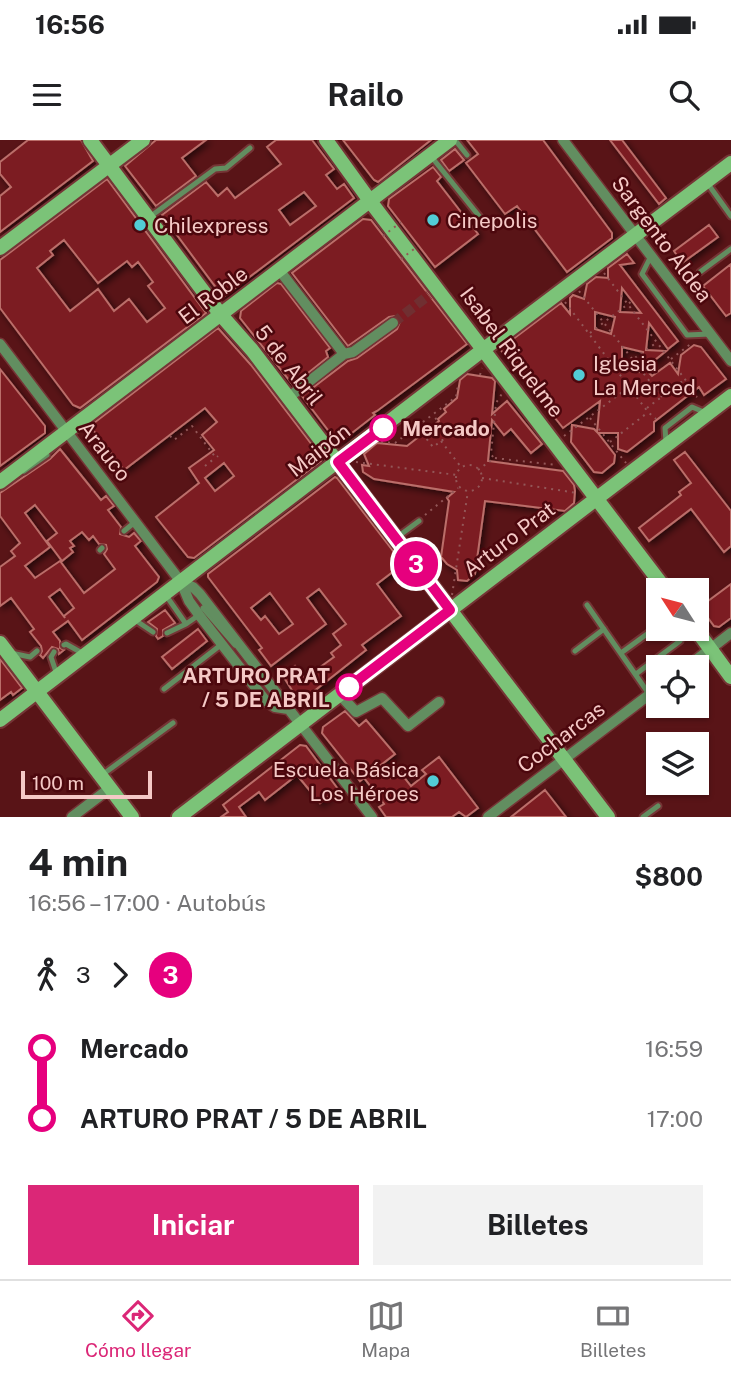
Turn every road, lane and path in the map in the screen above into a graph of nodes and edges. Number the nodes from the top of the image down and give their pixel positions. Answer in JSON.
{"nodes":[{"id":1,"x":90,"y":140,"type":"edge"},
{"id":2,"x":143,"y":140,"type":"edge"},
{"id":3,"x":327,"y":140,"type":"edge"},
{"id":4,"x":452,"y":140,"type":"edge"},
{"id":5,"x":563,"y":140,"type":"edge"},
{"id":6,"x":250,"y":148,"type":"dead end"},
{"id":7,"x":467,"y":155,"type":"dead end"},
{"id":8,"x":423,"y":165,"type":"junction"},
{"id":9,"x":109,"y":166,"type":"junction"},
{"id":10,"x":728,"y":170,"type":"edge"},
{"id":11,"x":706,"y":181,"type":"junction"},
{"id":12,"x":372,"y":202,"type":"junction"},
{"id":13,"x":731,"y":216,"type":"edge"},
{"id":14,"x":148,"y":218,"type":"junction"},
{"id":15,"x":484,"y":221,"type":"dead end"},
{"id":16,"x":401,"y":222,"type":"dead end"},
{"id":17,"x":635,"y":235,"type":"junction"},
{"id":18,"x":383,"y":236,"type":"dead end"},
{"id":19,"x":394,"y":242,"type":"dead end"},
{"id":20,"x":418,"y":246,"type":"dead end"},
{"id":21,"x":0,"y":248,"type":"edge"},
{"id":22,"x":731,"y":249,"type":"edge"},
{"id":23,"x":651,"y":256,"type":"junction"},
{"id":24,"x":401,"y":259,"type":"dead end"},
{"id":25,"x":597,"y":264,"type":"junction"},
{"id":26,"x":280,"y":271,"type":"junction"},
{"id":27,"x":700,"y":272,"type":"dead end"},
{"id":28,"x":572,"y":282,"type":"junction"},
{"id":29,"x":558,"y":293,"type":"junction"},
{"id":30,"x":632,"y":302,"type":"dead end"},
{"id":31,"x":628,"y":304,"type":"junction"},
{"id":32,"x":221,"y":315,"type":"junction"},
{"id":33,"x":393,"y":323,"type":"tunnel mouth"},
{"id":34,"x":604,"y":323,"type":"junction"},
{"id":35,"x":589,"y":334,"type":"junction"},
{"id":36,"x":710,"y":334,"type":"junction"},
{"id":37,"x":695,"y":341,"type":"dead end"},
{"id":38,"x":657,"y":342,"type":"junction"},
{"id":39,"x":0,"y":344,"type":"edge"},
{"id":40,"x":484,"y":349,"type":"junction"},
{"id":41,"x":344,"y":354,"type":"junction"},
{"id":42,"x":632,"y":359,"type":"junction"},
{"id":43,"x":670,"y":359,"type":"junction"},
{"id":44,"x":731,"y":361,"type":"edge"},
{"id":45,"x":617,"y":370,"type":"junction"},
{"id":46,"x":685,"y":379,"type":"junction"},
{"id":47,"x":458,"y":386,"type":"dead end"},
{"id":48,"x":629,"y":387,"type":"junction"},
{"id":49,"x":506,"y":388,"type":"dead end"},
{"id":50,"x":731,"y":396,"type":"edge"},
{"id":51,"x":662,"y":397,"type":"junction"},
{"id":52,"x":288,"y":398,"type":"junction"},
{"id":53,"x":692,"y":407,"type":"junction"},
{"id":54,"x":647,"y":411,"type":"junction"},
{"id":55,"x":708,"y":414,"type":"junction"},
{"id":56,"x":433,"y":415,"type":"junction"},
{"id":57,"x":589,"y":417,"type":"junction"},
{"id":58,"x":656,"y":419,"type":"dead end"},
{"id":59,"x":417,"y":427,"type":"junction"},
{"id":60,"x":66,"y":432,"type":"junction"},
{"id":61,"x":170,"y":436,"type":"dead end"},
{"id":62,"x":377,"y":441,"type":"dead end"},
{"id":63,"x":441,"y":441,"type":"junction"},
{"id":64,"x":555,"y":443,"type":"junction"},
{"id":65,"x":610,"y":443,"type":"junction"},
{"id":66,"x":666,"y":446,"type":"junction"},
{"id":67,"x":54,"y":450,"type":"dead end"},
{"id":68,"x":360,"y":454,"type":"dead end"},
{"id":69,"x":494,"y":458,"type":"junction"},
{"id":70,"x":345,"y":462,"type":"junction"},
{"id":71,"x":205,"y":466,"type":"dead end"},
{"id":72,"x":562,"y":466,"type":"dead end"},
{"id":73,"x":462,"y":468,"type":"junction"},
{"id":74,"x":478,"y":470,"type":"junction"},
{"id":75,"x":632,"y":471,"type":"junction"},
{"id":76,"x":457,"y":475,"type":"junction"},
{"id":77,"x":5,"y":478,"type":"edge"},
{"id":78,"x":482,"y":478,"type":"junction"},
{"id":79,"x":459,"y":486,"type":"junction"},
{"id":80,"x":468,"y":491,"type":"junction"},
{"id":81,"x":591,"y":496,"type":"junction"},
{"id":82,"x":419,"y":521,"type":"joint"},
{"id":83,"x":135,"y":522,"type":"junction"},
{"id":84,"x":124,"y":531,"type":"dead end"},
{"id":85,"x":396,"y":538,"type":"junction"},
{"id":86,"x":656,"y":578,"type":"edge"},
{"id":87,"x":181,"y":582,"type":"junction"},
{"id":88,"x":165,"y":594,"type":"junction"},
{"id":89,"x":587,"y":605,"type":"dead end"},
{"id":90,"x":451,"y":606,"type":"junction"},
{"id":91,"x":201,"y":612,"type":"junction"},
{"id":92,"x":133,"y":618,"type":"junction"},
{"id":93,"x":186,"y":624,"type":"junction"},
{"id":94,"x":604,"y":629,"type":"junction"},
{"id":95,"x":153,"y":632,"type":"dead end"},
{"id":96,"x":167,"y":633,"type":"dead end"},
{"id":97,"x":731,"y":633,"type":"edge"},
{"id":98,"x":646,"y":635,"type":"edge"},
{"id":99,"x":680,"y":641,"type":"dead end"},
{"id":100,"x":704,"y":641,"type":"edge"},
{"id":101,"x":222,"y":644,"type":"junction"},
{"id":102,"x":64,"y":645,"type":"dead end"},
{"id":103,"x":4,"y":648,"type":"edge"},
{"id":104,"x":710,"y":649,"type":"junction"},
{"id":105,"x":242,"y":650,"type":"junction"},
{"id":106,"x":37,"y":651,"type":"dead end"},
{"id":107,"x":575,"y":651,"type":"dead end"},
{"id":108,"x":54,"y":652,"type":"dead end"},
{"id":109,"x":621,"y":653,"type":"junction"},
{"id":110,"x":84,"y":655,"type":"junction"},
{"id":111,"x":702,"y":655,"type":"edge"},
{"id":112,"x":636,"y":674,"type":"junction"},
{"id":113,"x":57,"y":675,"type":"junction"},
{"id":114,"x":731,"y":677,"type":"edge"},
{"id":115,"x":646,"y":683,"type":"edge"},
{"id":116,"x":164,"y":689,"type":"dead end"},
{"id":117,"x":36,"y":691,"type":"junction"},
{"id":118,"x":340,"y":695,"type":"junction"},
{"id":119,"x":646,"y":697,"type":"edge"},
{"id":120,"x":439,"y":702,"type":"dead end"},
{"id":121,"x":288,"y":709,"type":"junction"},
{"id":122,"x":0,"y":720,"type":"edge"},
{"id":123,"x":173,"y":723,"type":"dead end"},
{"id":124,"x":300,"y":725,"type":"junction"},
{"id":125,"x":564,"y":759,"type":"junction"},
{"id":126,"x":101,"y":776,"type":"junction"},
{"id":127,"x":110,"y":788,"type":"junction"},
{"id":128,"x":659,"y":806,"type":"dead end"},
{"id":129,"x":72,"y":817,"type":"edge"},
{"id":130,"x":132,"y":817,"type":"edge"},
{"id":131,"x":179,"y":817,"type":"edge"},
{"id":132,"x":372,"y":817,"type":"edge"},
{"id":133,"x":488,"y":817,"type":"edge"},
{"id":134,"x":608,"y":817,"type":"edge"},
{"id":135,"x":643,"y":817,"type":"edge"}],
"edges":[{"from":1,"to":9,"type":"street","name":"5 de Abril"},
{"from":2,"to":9,"type":"street"},
{"from":3,"to":12,"type":"street","name":"Isabel Riquelme"},
{"from":4,"to":7,"type":"lane"},
{"from":4,"to":8,"type":"street","name":"El Roble"},
{"from":5,"to":17,"type":"street","name":"Sargento Aldea"},
{"from":6,"to":14,"type":"lane"},
{"from":8,"to":12,"type":"street","name":"El Roble"},
{"from":8,"to":15,"type":"lane"},
{"from":9,"to":14,"type":"street","name":"5 de Abril"},
{"from":9,"to":21,"type":"street"},
{"from":10,"to":11,"type":"street","name":"Maipón"},
{"from":11,"to":13,"type":"lane"},
{"from":11,"to":17,"type":"street","name":"Maipón"},
{"from":12,"to":19,"type":"lane"},
{"from":12,"to":26,"type":"street","name":"El Roble"},
{"from":12,"to":40,"type":"street","name":"Isabel Riquelme"},
{"from":14,"to":32,"type":"street","name":"5 de Abril"},
{"from":16,"to":18,"type":"path","bridge":true},
{"from":17,"to":23,"type":"street","name":"Sargento Aldea"},
{"from":17,"to":25,"type":"street","name":"Maipón"},
{"from":20,"to":24,"type":"path","bridge":true},
{"from":22,"to":27,"type":"lane"},
{"from":23,"to":36,"type":"street","name":"Sargento Aldea"},
{"from":23,"to":36,"type":"lane"},
{"from":25,"to":28,"type":"street","name":"Maipón"},
{"from":25,"to":31,"type":"path"},
{"from":26,"to":32,"type":"street","name":"El Roble"},
{"from":26,"to":41,"type":"street"},
{"from":28,"to":29,"type":"street","name":"Maipón"},
{"from":28,"to":34,"type":"path"},
{"from":29,"to":35,"type":"path"},
{"from":29,"to":40,"type":"street","name":"Maipón"},
{"from":30,"to":31,"type":"path"},
{"from":31,"to":34,"type":"path"},
{"from":31,"to":38,"type":"path"},
{"from":32,"to":52,"type":"street","name":"5 de Abril"},
{"from":32,"to":60,"type":"street","name":"El Roble"},
{"from":33,"to":41,"type":"street"},
{"from":34,"to":35,"type":"path"},
{"from":34,"to":42,"type":"path"},
{"from":35,"to":45,"type":"path"},
{"from":36,"to":44,"type":"street","name":"Sargento Aldea"},
{"from":37,"to":43,"type":"path"},
{"from":38,"to":42,"type":"path"},
{"from":38,"to":43,"type":"path"},
{"from":39,"to":60,"type":"street","name":"Arauco"},
{"from":40,"to":64,"type":"street","name":"Isabel Riquelme"},
{"from":40,"to":70,"type":"street","name":"Maipón"},
{"from":41,"to":52,"type":"street"},
{"from":42,"to":45,"type":"path"},
{"from":42,"to":51,"type":"path"},
{"from":43,"to":46,"type":"path"},
{"from":45,"to":48,"type":"path"},
{"from":46,"to":51,"type":"path"},
{"from":46,"to":53,"type":"path"},
{"from":47,"to":56,"type":"path"},
{"from":48,"to":54,"type":"path"},
{"from":48,"to":57,"type":"path"},
{"from":49,"to":69,"type":"path"},
{"from":50,"to":55,"type":"street","name":"Arturo Prat"},
{"from":51,"to":54,"type":"path"},
{"from":52,"to":70,"type":"street","name":"5 de Abril"},
{"from":53,"to":55,"type":"lane"},
{"from":53,"to":66,"type":"lane"},
{"from":54,"to":58,"type":"path"},
{"from":54,"to":65,"type":"path"},
{"from":55,"to":66,"type":"street","name":"Arturo Prat"},
{"from":56,"to":59,"type":"path"},
{"from":56,"to":63,"type":"path"},
{"from":57,"to":64,"type":"path"},
{"from":57,"to":65,"type":"path"},
{"from":59,"to":62,"type":"path"},
{"from":59,"to":63,"type":"path"},
{"from":60,"to":77,"type":"street","name":"El Roble"},
{"from":60,"to":83,"type":"street","name":"Arauco"},
{"from":61,"to":71,"type":"path"},
{"from":63,"to":73,"type":"path"},
{"from":64,"to":81,"type":"street","name":"Isabel Riquelme"},
{"from":65,"to":75,"type":"path"},
{"from":66,"to":75,"type":"street","name":"Arturo Prat"},
{"from":67,"to":77,"type":"lane"},
{"from":68,"to":70,"type":"path"},
{"from":69,"to":72,"type":"path"},
{"from":69,"to":74,"type":"path"},
{"from":70,"to":76,"type":"path"},
{"from":70,"to":85,"type":"street","name":"5 de Abril"},
{"from":70,"to":87,"type":"street","name":"Maipón"},
{"from":73,"to":74,"type":"path"},
{"from":73,"to":76,"type":"path"},
{"from":74,"to":78,"type":"path"},
{"from":75,"to":81,"type":"street","name":"Arturo Prat"},
{"from":76,"to":79,"type":"path"},
{"from":78,"to":80,"type":"path"},
{"from":78,"to":81,"type":"path"},
{"from":79,"to":80,"type":"path"},
{"from":79,"to":82,"type":"path"},
{"from":80,"to":90,"type":"path"},
{"from":81,"to":86,"type":"street","name":"Isabel Riquelme"},
{"from":81,"to":90,"type":"street","name":"Arturo Prat"},
{"from":82,"to":85,"type":"lane"},
{"from":83,"to":84,"type":"lane"},
{"from":83,"to":87,"type":"street","name":"Arauco"},
{"from":85,"to":90,"type":"street","name":"5 de Abril"},
{"from":87,"to":88,"type":"street","name":"Maipón"},
{"from":87,"to":91,"type":"street","name":"Arauco"},
{"from":87,"to":105,"type":"street","name":"Arauco"},
{"from":88,"to":92,"type":"street","name":"Maipón"},
{"from":88,"to":93,"type":"lane"},
{"from":89,"to":94,"type":"lane"},
{"from":90,"to":118,"type":"street","name":"Arturo Prat"},
{"from":90,"to":125,"type":"street","name":"5 de Abril"},
{"from":91,"to":93,"type":"lane"},
{"from":91,"to":101,"type":"street","name":"Arauco"},
{"from":91,"to":105,"type":"lane"},
{"from":92,"to":95,"type":"lane"},
{"from":92,"to":110,"type":"street","name":"Maipón"},
{"from":93,"to":96,"type":"lane"},
{"from":94,"to":107,"type":"lane"},
{"from":94,"to":109,"type":"lane"},
{"from":97,"to":104,"type":"street"},
{"from":98,"to":109,"type":"lane"},
{"from":99,"to":112,"type":"lane"},
{"from":100,"to":104,"type":"street"},
{"from":101,"to":116,"type":"lane"},
{"from":101,"to":121,"type":"street","name":"Arauco"},
{"from":102,"to":110,"type":"lane"},
{"from":103,"to":106,"type":"lane"},
{"from":103,"to":117,"type":"street"},
{"from":104,"to":111,"type":"street"},
{"from":104,"to":114,"type":"street"},
{"from":105,"to":121,"type":"street","name":"Arauco"},
{"from":108,"to":113,"type":"lane"},
{"from":109,"to":112,"type":"lane"},
{"from":110,"to":113,"type":"street","name":"Maipón"},
{"from":112,"to":115,"type":"lane"},
{"from":113,"to":117,"type":"street","name":"Maipón"},
{"from":117,"to":122,"type":"street","name":"Maipón"},
{"from":117,"to":126,"type":"street"},
{"from":118,"to":120,"type":"street"},
{"from":118,"to":124,"type":"street","name":"Arturo Prat"},
{"from":119,"to":125,"type":"street","name":"Cocharcas"},
{"from":121,"to":124,"type":"street","name":"Arauco"},
{"from":123,"to":126,"type":"lane"},
{"from":124,"to":131,"type":"street","name":"Arturo Prat"},
{"from":124,"to":132,"type":"street","name":"Arauco"},
{"from":125,"to":133,"type":"street","name":"Cocharcas"},
{"from":125,"to":134,"type":"street","name":"5 de Abril"},
{"from":126,"to":127,"type":"street"},
{"from":127,"to":129,"type":"street"},
{"from":127,"to":130,"type":"street"},
{"from":128,"to":135,"type":"lane"}]}
